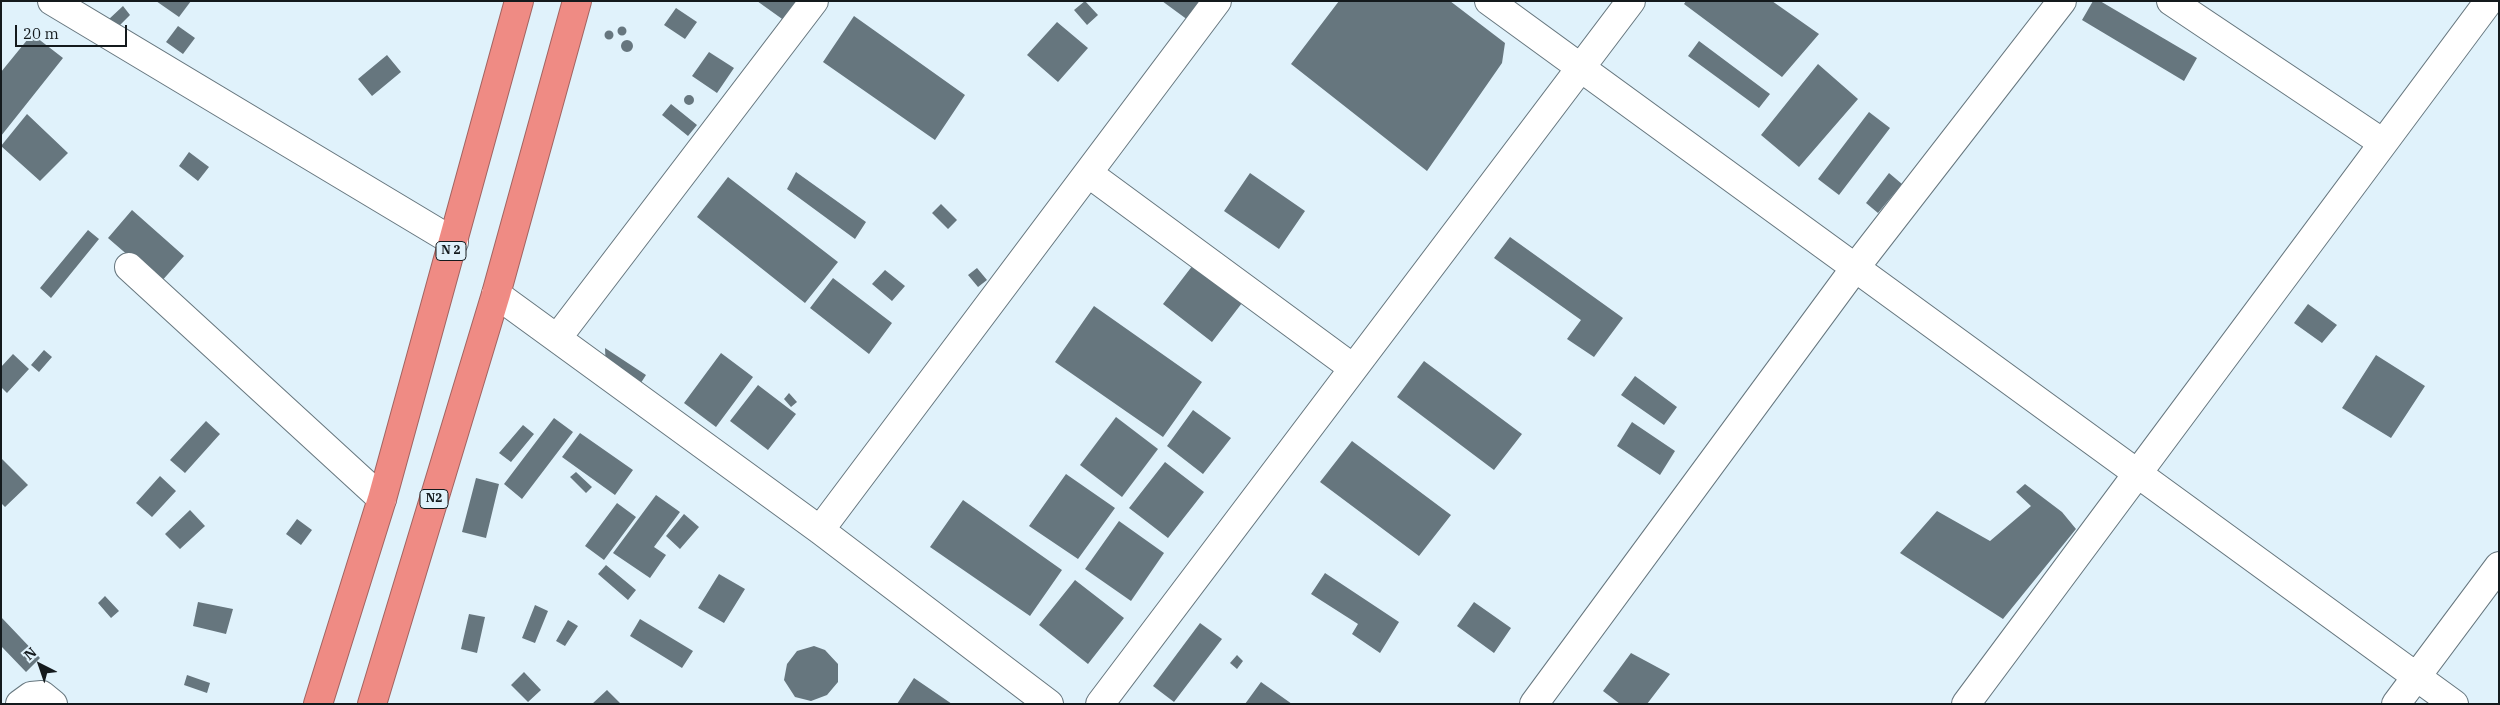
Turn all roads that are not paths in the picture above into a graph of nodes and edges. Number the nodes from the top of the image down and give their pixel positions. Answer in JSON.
{"nodes":[{"id":1,"x":52,"y":1,"type":"edge"},
{"id":2,"x":518,"y":1,"type":"edge"},
{"id":3,"x":576,"y":1,"type":"edge"},
{"id":4,"x":814,"y":1,"type":"edge"},
{"id":5,"x":1217,"y":1,"type":"edge"},
{"id":6,"x":1489,"y":1,"type":"edge"},
{"id":7,"x":1631,"y":1,"type":"edge"},
{"id":8,"x":2062,"y":1,"type":"edge"},
{"id":9,"x":2170,"y":1,"type":"edge"},
{"id":10,"x":2489,"y":1,"type":"edge"},
{"id":11,"x":1580,"y":67,"type":"junction"},
{"id":12,"x":2383,"y":143,"type":"junction"},
{"id":13,"x":1088,"y":173,"type":"junction"},
{"id":14,"x":454,"y":242,"type":"junction"},
{"id":15,"x":129,"y":267,"type":"dead end"},
{"id":16,"x":1855,"y":268,"type":"junction"},
{"id":17,"x":496,"y":294,"type":"junction"},
{"id":18,"x":558,"y":337,"type":"junction"},
{"id":19,"x":1353,"y":368,"type":"junction"},
{"id":20,"x":2137,"y":473,"type":"junction"},
{"id":21,"x":382,"y":499,"type":"junction"},
{"id":22,"x":820,"y":530,"type":"junction"},
{"id":23,"x":2499,"y":566,"type":"edge"},
{"id":24,"x":2416,"y":676,"type":"junction"},
{"id":25,"x":20,"y":704,"type":"edge"},
{"id":26,"x":52,"y":704,"type":"edge"},
{"id":27,"x":318,"y":704,"type":"edge"},
{"id":28,"x":372,"y":704,"type":"edge"},
{"id":29,"x":1048,"y":704,"type":"edge"},
{"id":30,"x":1100,"y":704,"type":"edge"},
{"id":31,"x":1534,"y":704,"type":"edge"},
{"id":32,"x":1966,"y":704,"type":"edge"},
{"id":33,"x":2396,"y":704,"type":"edge"},
{"id":34,"x":2454,"y":704,"type":"edge"}],
"edges":[{"from":1,"to":14,"type":"street"},
{"from":2,"to":14,"type":"highway","number":"N 2"},
{"from":3,"to":17,"type":"highway"},
{"from":4,"to":18,"type":"street"},
{"from":5,"to":13,"type":"street"},
{"from":6,"to":11,"type":"street"},
{"from":7,"to":11,"type":"street"},
{"from":8,"to":16,"type":"street"},
{"from":9,"to":12,"type":"street"},
{"from":10,"to":12,"type":"street"},
{"from":11,"to":16,"type":"street"},
{"from":11,"to":19,"type":"street"},
{"from":12,"to":20,"type":"street"},
{"from":13,"to":19,"type":"street"},
{"from":13,"to":22,"type":"street"},
{"from":14,"to":21,"type":"highway","number":"N 2"},
{"from":15,"to":21,"type":"street"},
{"from":16,"to":20,"type":"street"},
{"from":16,"to":31,"type":"street"},
{"from":17,"to":18,"type":"street"},
{"from":17,"to":28,"type":"highway","number":"N2"},
{"from":18,"to":22,"type":"street"},
{"from":19,"to":30,"type":"street"},
{"from":20,"to":24,"type":"street"},
{"from":20,"to":32,"type":"street"},
{"from":21,"to":27,"type":"highway"},
{"from":22,"to":29,"type":"street"},
{"from":23,"to":24,"type":"street"},
{"from":24,"to":33,"type":"street"},
{"from":24,"to":34,"type":"street"},
{"from":25,"to":26,"type":"street"}]}
